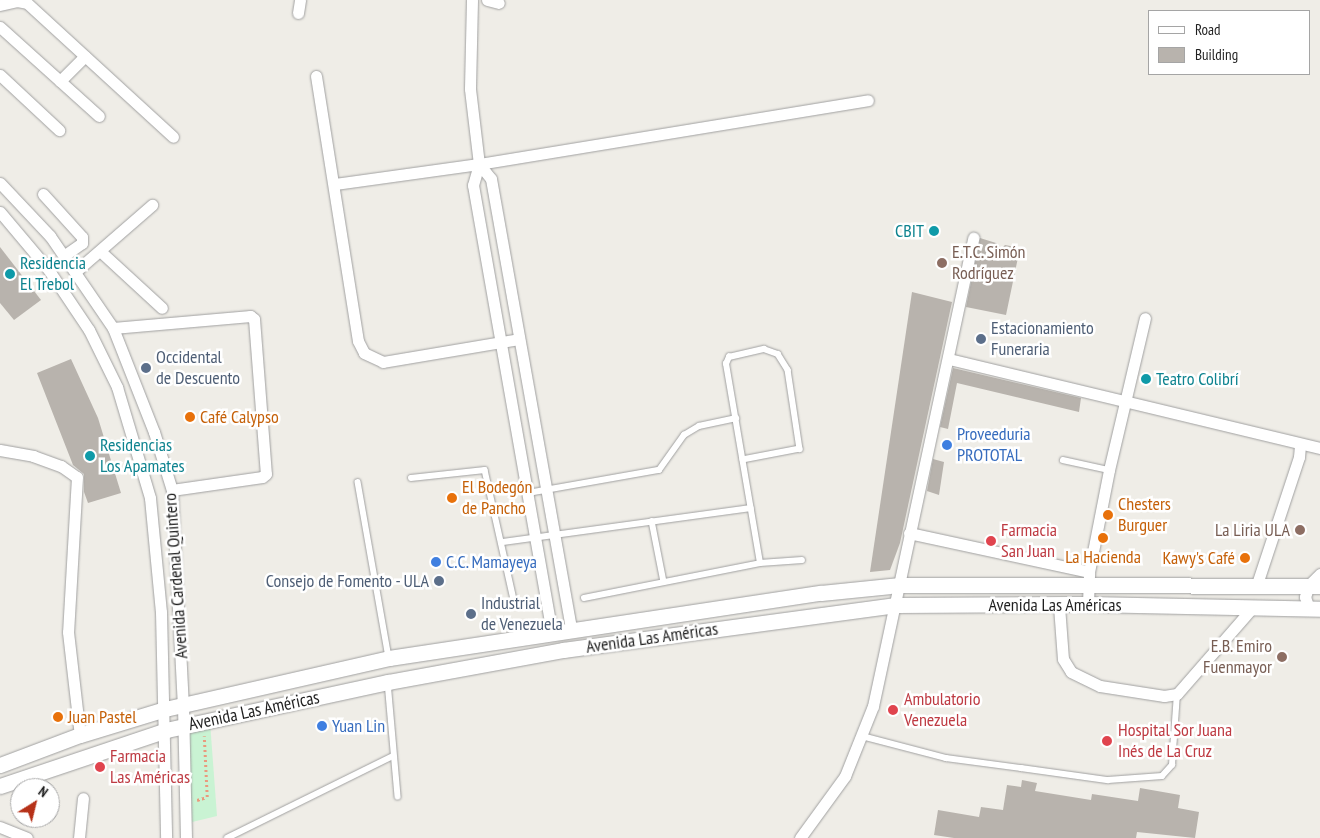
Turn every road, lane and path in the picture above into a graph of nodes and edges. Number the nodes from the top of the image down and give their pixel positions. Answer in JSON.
{"nodes":[{"id":1,"x":300,"y":0,"type":"edge"},
{"id":2,"x":472,"y":0,"type":"edge"},
{"id":3,"x":487,"y":0,"type":"edge"},
{"id":4,"x":499,"y":3,"type":"dead end"},
{"id":5,"x":0,"y":5,"type":"edge"},
{"id":6,"x":298,"y":13,"type":"dead end"},
{"id":7,"x":0,"y":28,"type":"edge"},
{"id":8,"x":85,"y":56,"type":"junction"},
{"id":9,"x":0,"y":75,"type":"edge"},
{"id":10,"x":316,"y":76,"type":"dead end"},
{"id":11,"x":60,"y":81,"type":"junction"},
{"id":12,"x":868,"y":100,"type":"dead end"},
{"id":13,"x":99,"y":116,"type":"dead end"},
{"id":14,"x":59,"y":130,"type":"dead end"},
{"id":15,"x":173,"y":137,"type":"dead end"},
{"id":16,"x":479,"y":164,"type":"junction"},
{"id":17,"x":0,"y":183,"type":"edge"},
{"id":18,"x":335,"y":184,"type":"junction"},
{"id":19,"x":43,"y":194,"type":"dead end"},
{"id":20,"x":152,"y":205,"type":"dead end"},
{"id":21,"x":0,"y":212,"type":"edge"},
{"id":22,"x":973,"y":238,"type":"dead end"},
{"id":23,"x":100,"y":251,"type":"junction"},
{"id":24,"x":65,"y":256,"type":"junction"},
{"id":25,"x":76,"y":271,"type":"junction"},
{"id":26,"x":162,"y":308,"type":"dead end"},
{"id":27,"x":1146,"y":318,"type":"dead end"},
{"id":28,"x":113,"y":328,"type":"junction"},
{"id":29,"x":519,"y":339,"type":"junction"},
{"id":30,"x":499,"y":342,"type":"junction"},
{"id":31,"x":949,"y":359,"type":"junction"},
{"id":32,"x":1125,"y":401,"type":"junction"},
{"id":33,"x":736,"y":418,"type":"junction"},
{"id":34,"x":1300,"y":446,"type":"junction"},
{"id":35,"x":1320,"y":448,"type":"edge"},
{"id":36,"x":0,"y":450,"type":"edge"},
{"id":37,"x":743,"y":460,"type":"junction"},
{"id":38,"x":1063,"y":460,"type":"dead end"},
{"id":39,"x":1109,"y":470,"type":"junction"},
{"id":40,"x":411,"y":478,"type":"dead end"},
{"id":41,"x":358,"y":482,"type":"dead end"},
{"id":42,"x":172,"y":490,"type":"junction"},
{"id":43,"x":548,"y":490,"type":"junction"},
{"id":44,"x":528,"y":493,"type":"junction"},
{"id":45,"x":751,"y":508,"type":"junction"},
{"id":46,"x":652,"y":521,"type":"junction"},
{"id":47,"x":908,"y":533,"type":"junction"},
{"id":48,"x":554,"y":535,"type":"junction"},
{"id":49,"x":537,"y":538,"type":"junction"},
{"id":50,"x":503,"y":542,"type":"junction"},
{"id":51,"x":802,"y":560,"type":"dead end"},
{"id":52,"x":760,"y":564,"type":"junction"},
{"id":53,"x":1320,"y":574,"type":"edge"},
{"id":54,"x":1089,"y":580,"type":"junction"},
{"id":55,"x":664,"y":582,"type":"junction"},
{"id":56,"x":900,"y":585,"type":"junction"},
{"id":57,"x":1314,"y":586,"type":"edge"},
{"id":58,"x":1256,"y":587,"type":"junction"},
{"id":59,"x":584,"y":598,"type":"dead end"},
{"id":60,"x":516,"y":604,"type":"dead end"},
{"id":61,"x":1088,"y":604,"type":"junction"},
{"id":62,"x":896,"y":605,"type":"junction"},
{"id":63,"x":1058,"y":606,"type":"junction"},
{"id":64,"x":1254,"y":606,"type":"junction"},
{"id":65,"x":1314,"y":609,"type":"edge"},
{"id":66,"x":570,"y":629,"type":"junction"},
{"id":67,"x":552,"y":632,"type":"junction"},
{"id":68,"x":389,"y":658,"type":"junction"},
{"id":69,"x":388,"y":682,"type":"junction"},
{"id":70,"x":1177,"y":694,"type":"junction"},
{"id":71,"x":184,"y":706,"type":"junction"},
{"id":72,"x":164,"y":709,"type":"junction"},
{"id":73,"x":203,"y":722,"type":"junction"},
{"id":74,"x":184,"y":726,"type":"junction"},
{"id":75,"x":166,"y":730,"type":"junction"},
{"id":76,"x":80,"y":735,"type":"junction"},
{"id":77,"x":862,"y":736,"type":"junction"},
{"id":78,"x":393,"y":756,"type":"junction"},
{"id":79,"x":0,"y":765,"type":"edge"},
{"id":80,"x":0,"y":786,"type":"edge"},
{"id":81,"x":398,"y":797,"type":"dead end"},
{"id":82,"x":82,"y":798,"type":"dead end"},
{"id":83,"x":185,"y":803,"type":"junction"},
{"id":84,"x":0,"y":827,"type":"edge"},
{"id":85,"x":23,"y":837,"type":"edge"},
{"id":86,"x":79,"y":838,"type":"edge"},
{"id":87,"x":166,"y":838,"type":"edge"},
{"id":88,"x":186,"y":838,"type":"edge"},
{"id":89,"x":226,"y":838,"type":"edge"},
{"id":90,"x":800,"y":838,"type":"edge"}],
"edges":[{"from":1,"to":6,"type":"street"},
{"from":2,"to":16,"type":"street"},
{"from":3,"to":4,"type":"street"},
{"from":5,"to":8,"type":"street"},
{"from":7,"to":11,"type":"street"},
{"from":8,"to":11,"type":"street"},
{"from":8,"to":15,"type":"street"},
{"from":9,"to":14,"type":"street"},
{"from":10,"to":18,"type":"street"},
{"from":11,"to":13,"type":"street"},
{"from":12,"to":16,"type":"street"},
{"from":16,"to":18,"type":"street"},
{"from":16,"to":29,"type":"street"},
{"from":16,"to":30,"type":"street"},
{"from":17,"to":24,"type":"street","name":"Avenida Cardenal Quintero"},
{"from":18,"to":30,"type":"street"},
{"from":19,"to":24,"type":"street"},
{"from":20,"to":23,"type":"street"},
{"from":21,"to":72,"type":"street","name":"Avenida Cardenal Quintero"},
{"from":22,"to":31,"type":"street"},
{"from":23,"to":25,"type":"street"},
{"from":23,"to":26,"type":"street"},
{"from":24,"to":25,"type":"street","name":"Avenida Cardenal Quintero"},
{"from":25,"to":28,"type":"street","name":"Avenida Cardenal Quintero"},
{"from":27,"to":32,"type":"street"},
{"from":28,"to":42,"type":"street","name":"Avenida Cardenal Quintero"},
{"from":28,"to":42,"type":"street"},
{"from":29,"to":30,"type":"street"},
{"from":29,"to":43,"type":"street"},
{"from":30,"to":44,"type":"street"},
{"from":31,"to":32,"type":"street"},
{"from":31,"to":47,"type":"street"},
{"from":32,"to":34,"type":"street"},
{"from":32,"to":39,"type":"street"},
{"from":33,"to":37,"type":"lane"},
{"from":33,"to":37,"type":"lane"},
{"from":33,"to":43,"type":"lane"},
{"from":34,"to":35,"type":"street"},
{"from":34,"to":58,"type":"street"},
{"from":36,"to":76,"type":"street"},
{"from":37,"to":45,"type":"lane"},
{"from":38,"to":39,"type":"lane"},
{"from":39,"to":54,"type":"street"},
{"from":40,"to":50,"type":"lane"},
{"from":41,"to":68,"type":"lane"},
{"from":42,"to":71,"type":"street","name":"Avenida Cardenal Quintero"},
{"from":43,"to":44,"type":"lane"},
{"from":43,"to":48,"type":"street"},
{"from":44,"to":49,"type":"street"},
{"from":45,"to":46,"type":"lane"},
{"from":45,"to":52,"type":"lane"},
{"from":46,"to":48,"type":"lane"},
{"from":46,"to":55,"type":"lane"},
{"from":47,"to":54,"type":"street"},
{"from":47,"to":56,"type":"street"},
{"from":48,"to":49,"type":"lane"},
{"from":48,"to":66,"type":"street"},
{"from":49,"to":50,"type":"lane"},
{"from":49,"to":67,"type":"street"},
{"from":50,"to":60,"type":"lane"},
{"from":51,"to":52,"type":"lane"},
{"from":52,"to":55,"type":"lane"},
{"from":53,"to":57,"type":"street"},
{"from":54,"to":56,"type":"street","name":"Avenida Las Américas"},
{"from":54,"to":58,"type":"street","name":"Avenida Las Américas"},
{"from":54,"to":61,"type":"street"},
{"from":55,"to":59,"type":"lane"},
{"from":56,"to":62,"type":"street"},
{"from":56,"to":66,"type":"street","name":"Avenida Las Américas"},
{"from":57,"to":58,"type":"street","name":"Avenida Las Américas"},
{"from":57,"to":65,"type":"street"},
{"from":61,"to":63,"type":"street","name":"Avenida Las Américas"},
{"from":61,"to":64,"type":"street","name":"Avenida Las Américas"},
{"from":62,"to":63,"type":"street","name":"Avenida Las Américas"},
{"from":62,"to":69,"type":"street","name":"Avenida Las Américas"},
{"from":62,"to":77,"type":"street"},
{"from":63,"to":70,"type":"street"},
{"from":64,"to":65,"type":"street","name":"Avenida Las Américas"},
{"from":64,"to":70,"type":"street"},
{"from":66,"to":67,"type":"street","name":"Avenida Las Américas"},
{"from":67,"to":68,"type":"street","name":"Avenida Las Américas"},
{"from":68,"to":71,"type":"street","name":"Avenida Las Américas"},
{"from":69,"to":73,"type":"street","name":"Avenida Las Américas"},
{"from":69,"to":78,"type":"lane"},
{"from":70,"to":77,"type":"lane"},
{"from":71,"to":72,"type":"street","name":"Avenida Las Américas"},
{"from":71,"to":74,"type":"street","name":"Avenida Cardenal Quintero"},
{"from":72,"to":75,"type":"street","name":"Avenida Cardenal Quintero"},
{"from":72,"to":76,"type":"street","name":"Avenida Las Américas"},
{"from":73,"to":74,"type":"street","name":"Avenida Las Américas"},
{"from":73,"to":83,"type":"path"},
{"from":74,"to":75,"type":"street","name":"Avenida Las Américas"},
{"from":74,"to":83,"type":"street","name":"Avenida Cardenal Quintero"},
{"from":75,"to":80,"type":"street","name":"Avenida Las Américas"},
{"from":75,"to":87,"type":"street"},
{"from":76,"to":79,"type":"street","name":"Avenida Las Américas"},
{"from":77,"to":90,"type":"street"},
{"from":78,"to":81,"type":"lane"},
{"from":78,"to":89,"type":"lane"},
{"from":82,"to":86,"type":"street"},
{"from":83,"to":88,"type":"street","name":"Avenida Cardenal Quintero"},
{"from":84,"to":85,"type":"street"}]}
